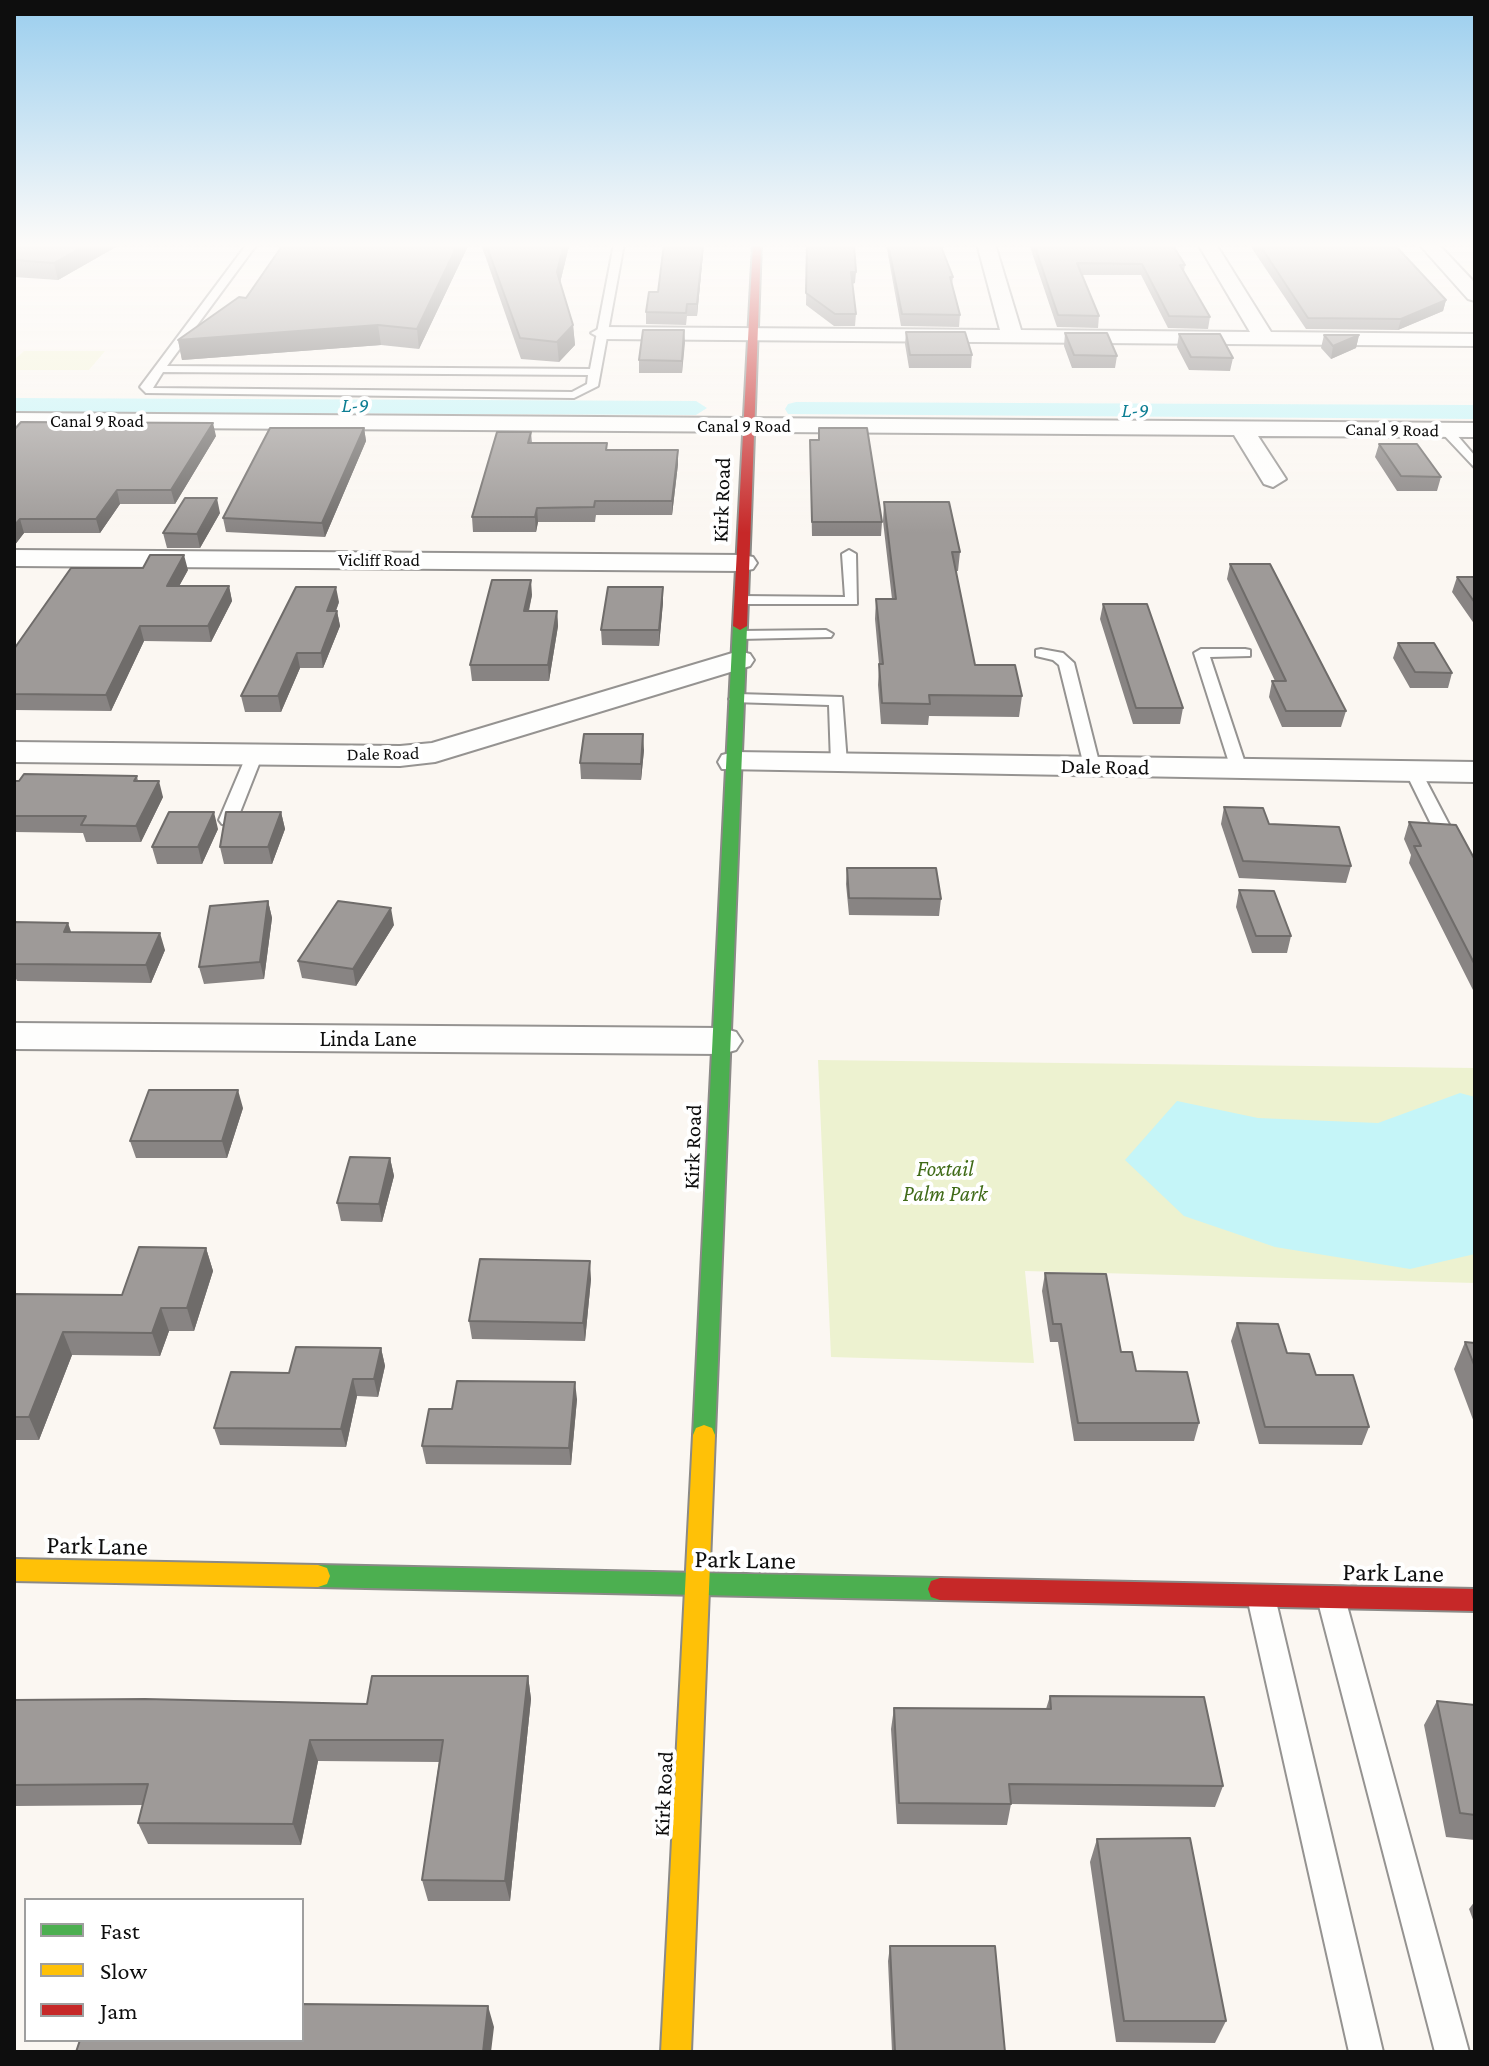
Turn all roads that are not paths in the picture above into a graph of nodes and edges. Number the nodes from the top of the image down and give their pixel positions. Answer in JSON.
{"nodes":[{"id":1,"x":180,"y":340,"type":"edge"},
{"id":2,"x":601,"y":340,"type":"edge"},
{"id":3,"x":753,"y":340,"type":"edge"},
{"id":4,"x":159,"y":369,"type":"junction"},
{"id":5,"x":595,"y":372,"type":"junction"},
{"id":6,"x":14,"y":420,"type":"edge"},
{"id":7,"x":749,"y":426,"type":"junction"},
{"id":8,"x":1242,"y":429,"type":"junction"},
{"id":9,"x":1446,"y":430,"type":"junction"},
{"id":10,"x":1475,"y":430,"type":"edge"},
{"id":11,"x":1475,"y":464,"type":"edge"},
{"id":12,"x":1273,"y":479,"type":"dead end"},
{"id":13,"x":849,"y":554,"type":"dead end"},
{"id":14,"x":14,"y":558,"type":"edge"},
{"id":15,"x":743,"y":563,"type":"junction"},
{"id":16,"x":742,"y":600,"type":"junction"},
{"id":17,"x":826,"y":634,"type":"dead end"},
{"id":18,"x":739,"y":647,"type":"junction"},
{"id":19,"x":1041,"y":653,"type":"dead end"},
{"id":20,"x":1245,"y":653,"type":"dead end"},
{"id":21,"x":737,"y":699,"type":"junction"},
{"id":22,"x":14,"y":752,"type":"edge"},
{"id":23,"x":255,"y":754,"type":"junction"},
{"id":24,"x":734,"y":762,"type":"junction"},
{"id":25,"x":839,"y":763,"type":"junction"},
{"id":26,"x":1092,"y":766,"type":"junction"},
{"id":27,"x":1239,"y":769,"type":"junction"},
{"id":28,"x":1413,"y":771,"type":"junction"},
{"id":29,"x":1475,"y":772,"type":"edge"},
{"id":30,"x":228,"y":820,"type":"edge"},
{"id":31,"x":1445,"y":834,"type":"edge"},
{"id":32,"x":14,"y":1036,"type":"edge"},
{"id":33,"x":722,"y":1041,"type":"junction"},
{"id":34,"x":14,"y":1570,"type":"edge"},
{"id":35,"x":698,"y":1585,"type":"junction"},
{"id":36,"x":1261,"y":1597,"type":"junction"},
{"id":37,"x":1331,"y":1598,"type":"junction"},
{"id":38,"x":1475,"y":1600,"type":"edge"},
{"id":39,"x":676,"y":2052,"type":"edge"},
{"id":40,"x":1366,"y":2052,"type":"edge"},
{"id":41,"x":1452,"y":2052,"type":"edge"}],
"edges":[{"from":1,"to":4,"type":"lane"},
{"from":2,"to":5,"type":"lane"},
{"from":3,"to":7,"type":"street","name":"Kirk Road"},
{"from":4,"to":5,"type":"lane"},
{"from":4,"to":5,"type":"lane"},
{"from":6,"to":7,"type":"street","name":"Canal 9 Road"},
{"from":7,"to":8,"type":"street","name":"Canal 9 Road"},
{"from":7,"to":15,"type":"street","name":"Kirk Road"},
{"from":8,"to":9,"type":"street","name":"Canal 9 Road"},
{"from":8,"to":12,"type":"street"},
{"from":9,"to":10,"type":"street","name":"Canal 9 Road"},
{"from":9,"to":11,"type":"lane"},
{"from":13,"to":16,"type":"lane"},
{"from":14,"to":15,"type":"street","name":"Vicliff Road"},
{"from":15,"to":16,"type":"street","name":"Kirk Road"},
{"from":16,"to":18,"type":"street","name":"Kirk Road"},
{"from":17,"to":18,"type":"lane"},
{"from":18,"to":21,"type":"street","name":"Kirk Road"},
{"from":18,"to":23,"type":"street","name":"Dale Road"},
{"from":19,"to":26,"type":"lane"},
{"from":20,"to":27,"type":"lane"},
{"from":21,"to":24,"type":"street","name":"Kirk Road"},
{"from":21,"to":25,"type":"lane"},
{"from":22,"to":23,"type":"street","name":"Dale Road"},
{"from":23,"to":30,"type":"lane"},
{"from":24,"to":25,"type":"street","name":"Dale Road"},
{"from":24,"to":33,"type":"street","name":"Kirk Road"},
{"from":25,"to":26,"type":"street","name":"Dale Road"},
{"from":26,"to":27,"type":"street","name":"Dale Road"},
{"from":27,"to":28,"type":"street","name":"Dale Road"},
{"from":28,"to":29,"type":"street","name":"Dale Road"},
{"from":28,"to":31,"type":"lane"},
{"from":32,"to":33,"type":"street","name":"Linda Lane"},
{"from":33,"to":35,"type":"street","name":"Kirk Road"},
{"from":34,"to":35,"type":"street","name":"Park Lane"},
{"from":35,"to":36,"type":"street","name":"Park Lane"},
{"from":35,"to":39,"type":"street","name":"Kirk Road"},
{"from":36,"to":37,"type":"street","name":"Park Lane"},
{"from":36,"to":40,"type":"lane"},
{"from":37,"to":38,"type":"street","name":"Park Lane"},
{"from":37,"to":41,"type":"lane"}]}
